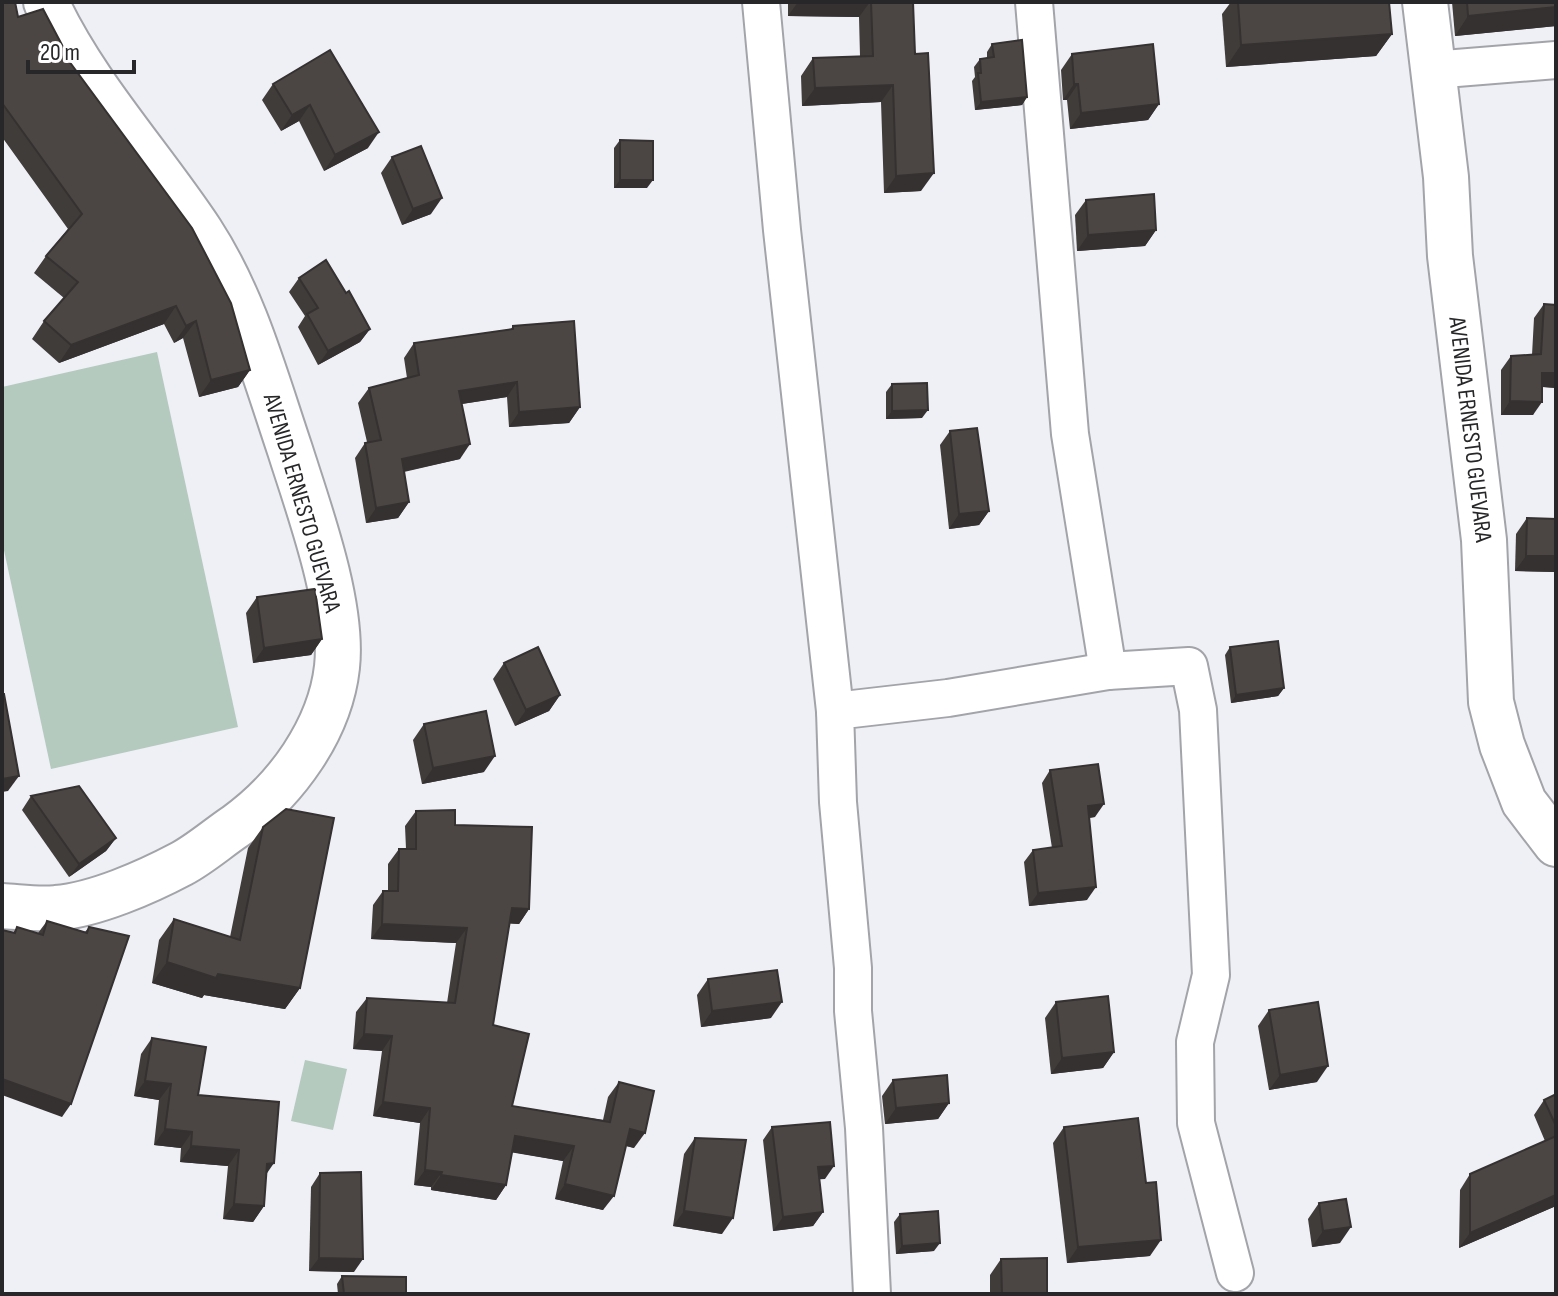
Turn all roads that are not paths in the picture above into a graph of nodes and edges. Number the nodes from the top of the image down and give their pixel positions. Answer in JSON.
{"nodes":[{"id":1,"x":46,"y":2,"type":"edge"},
{"id":2,"x":761,"y":2,"type":"edge"},
{"id":3,"x":1034,"y":2,"type":"edge"},
{"id":4,"x":1425,"y":2,"type":"edge"},
{"id":5,"x":1556,"y":60,"type":"edge"},
{"id":6,"x":1432,"y":70,"type":"junction"},
{"id":7,"x":1108,"y":671,"type":"junction"},
{"id":8,"x":835,"y":711,"type":"junction"},
{"id":9,"x":1556,"y":844,"type":"edge"},
{"id":10,"x":2,"y":906,"type":"edge"},
{"id":11,"x":1235,"y":1273,"type":"dead end"},
{"id":12,"x":872,"y":1294,"type":"edge"}],
"edges":[{"from":1,"to":10,"type":"main road","name":"AVENIDA ERNESTO GUEVARA"},
{"from":2,"to":8,"type":"street"},
{"from":3,"to":7,"type":"street"},
{"from":4,"to":6,"type":"main road","name":"AVENIDA ERNESTO GUEVARA"},
{"from":5,"to":6,"type":"street"},
{"from":6,"to":9,"type":"main road","name":"AVENIDA ERNESTO GUEVARA"},
{"from":7,"to":8,"type":"street"},
{"from":7,"to":11,"type":"street"},
{"from":8,"to":12,"type":"street"}]}
